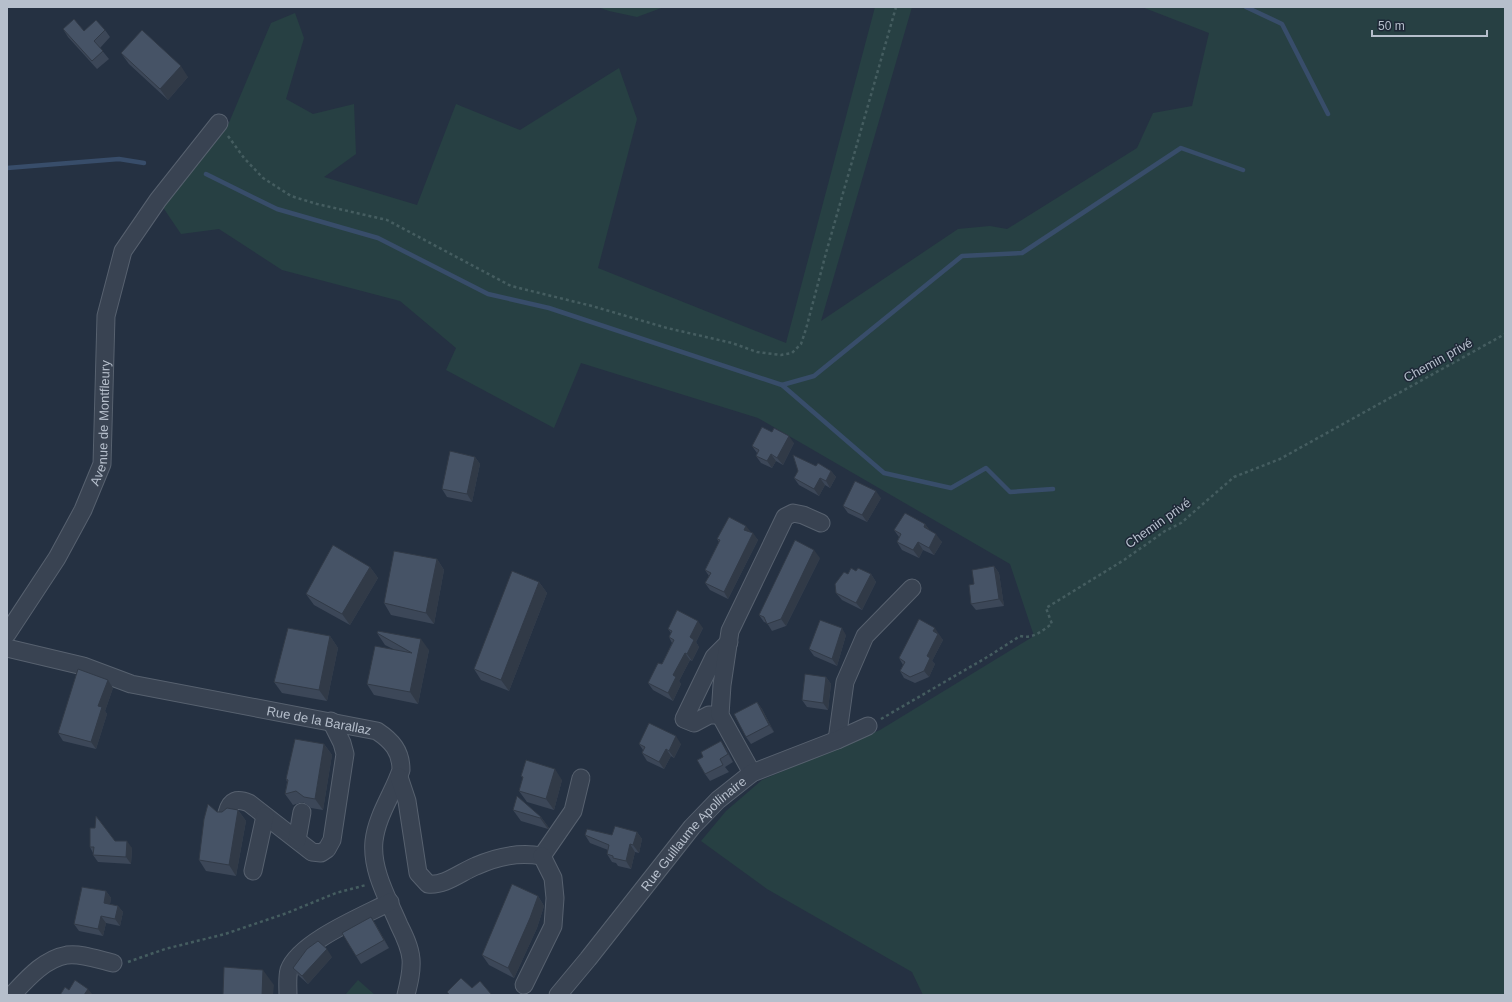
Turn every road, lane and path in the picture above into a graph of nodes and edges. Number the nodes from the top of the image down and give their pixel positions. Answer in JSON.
{"nodes":[{"id":1,"x":896,"y":7,"type":"edge"},
{"id":2,"x":219,"y":123,"type":"joint"},
{"id":3,"x":1505,"y":334,"type":"edge"},
{"id":4,"x":821,"y":523,"type":"dead end"},
{"id":5,"x":912,"y":588,"type":"dead end"},
{"id":6,"x":7,"y":634,"type":"edge"},
{"id":7,"x":729,"y":642,"type":"junction"},
{"id":8,"x":7,"y":648,"type":"edge"},
{"id":9,"x":720,"y":715,"type":"junction"},
{"id":10,"x":331,"y":721,"type":"junction"},
{"id":11,"x":868,"y":726,"type":"joint"},
{"id":12,"x":837,"y":740,"type":"junction"},
{"id":13,"x":752,"y":773,"type":"junction"},
{"id":14,"x":398,"y":777,"type":"junction"},
{"id":15,"x":581,"y":778,"type":"dead end"},
{"id":16,"x":302,"y":812,"type":"dead end"},
{"id":17,"x":226,"y":813,"type":"edge"},
{"id":18,"x":265,"y":816,"type":"junction"},
{"id":19,"x":297,"y":840,"type":"junction"},
{"id":20,"x":542,"y":856,"type":"junction"},
{"id":21,"x":253,"y":871,"type":"dead end"},
{"id":22,"x":380,"y":882,"type":"junction"},
{"id":23,"x":390,"y":902,"type":"junction"},
{"id":24,"x":113,"y":964,"type":"joint"},
{"id":25,"x":524,"y":985,"type":"dead end"},
{"id":26,"x":12,"y":995,"type":"edge"},
{"id":27,"x":288,"y":995,"type":"edge"},
{"id":28,"x":406,"y":995,"type":"edge"},
{"id":29,"x":558,"y":995,"type":"edge"}],
"edges":[{"from":1,"to":2,"type":"path"},
{"from":2,"to":6,"type":"street","name":"Avenue de Montfleury"},
{"from":3,"to":11,"type":"path","name":"Chemin privé"},
{"from":4,"to":7,"type":"street"},
{"from":5,"to":12,"type":"street"},
{"from":7,"to":9,"type":"street"},
{"from":7,"to":9,"type":"street"},
{"from":8,"to":10,"type":"street","name":"Rue de la Barallaz"},
{"from":9,"to":13,"type":"street"},
{"from":10,"to":14,"type":"street","name":"Rue de la Barallaz"},
{"from":10,"to":19,"type":"street"},
{"from":11,"to":12,"type":"street","name":"Rue Guillaume Apollinaire"},
{"from":12,"to":13,"type":"street","name":"Rue Guillaume Apollinaire"},
{"from":13,"to":29,"type":"street","name":"Rue Guillaume Apollinaire"},
{"from":14,"to":20,"type":"street"},
{"from":14,"to":22,"type":"street","name":"Rue de la Barallaz"},
{"from":15,"to":20,"type":"street"},
{"from":16,"to":19,"type":"street"},
{"from":17,"to":18,"type":"street"},
{"from":18,"to":19,"type":"street"},
{"from":18,"to":21,"type":"street"},
{"from":20,"to":25,"type":"street"},
{"from":22,"to":23,"type":"street","name":"Rue de la Barallaz"},
{"from":22,"to":24,"type":"path"},
{"from":23,"to":27,"type":"street"},
{"from":23,"to":28,"type":"street","name":"Rue de la Barallaz"},
{"from":24,"to":26,"type":"street"}]}
